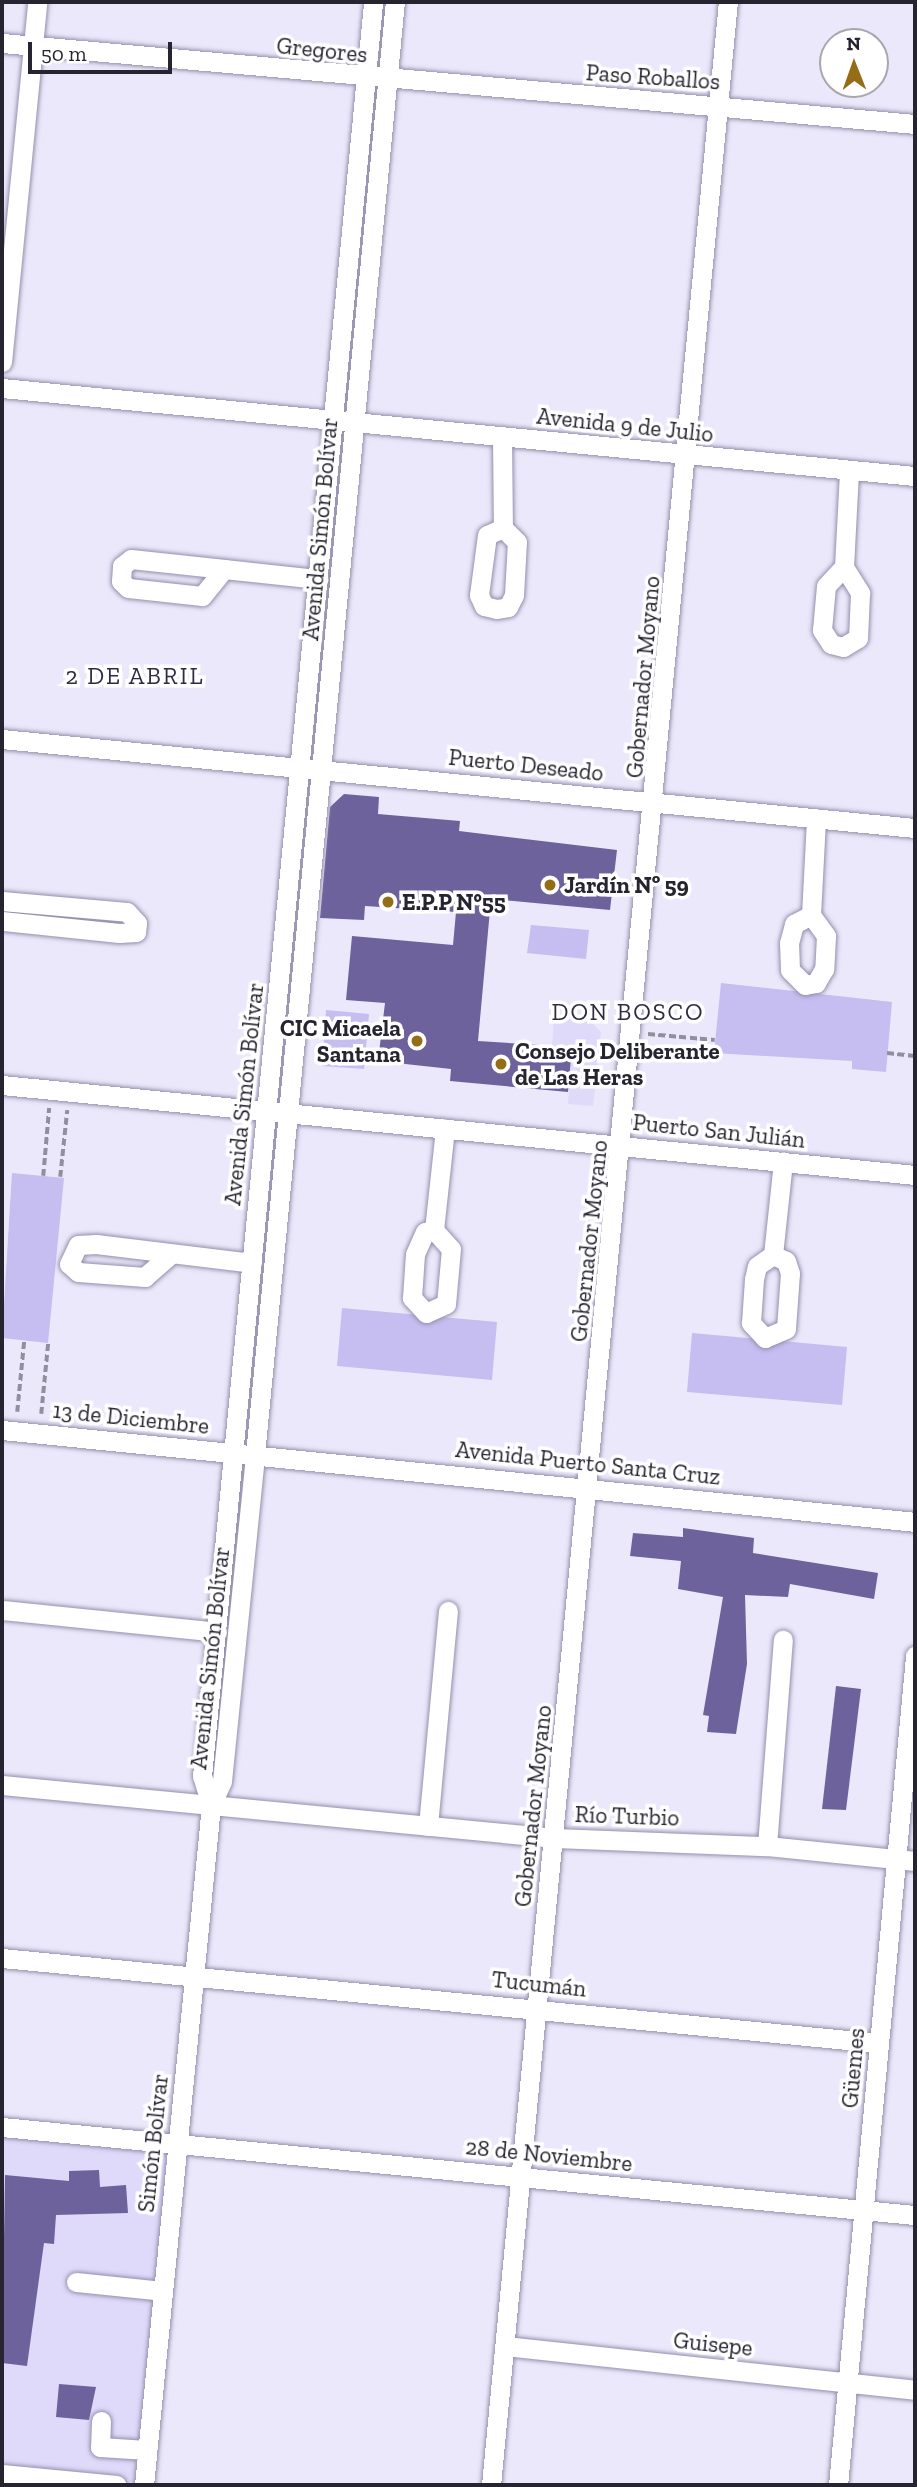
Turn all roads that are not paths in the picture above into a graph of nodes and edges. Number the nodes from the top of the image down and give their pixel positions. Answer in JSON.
{"nodes":[{"id":1,"x":37,"y":2,"type":"edge"},
{"id":2,"x":373,"y":2,"type":"edge"},
{"id":3,"x":395,"y":2,"type":"edge"},
{"id":4,"x":728,"y":2,"type":"edge"},
{"id":5,"x":2,"y":43,"type":"edge"},
{"id":6,"x":33,"y":46,"type":"junction"},
{"id":7,"x":366,"y":79,"type":"junction"},
{"id":8,"x":387,"y":82,"type":"junction"},
{"id":9,"x":719,"y":107,"type":"junction"},
{"id":10,"x":915,"y":124,"type":"edge"},
{"id":11,"x":2,"y":362,"type":"edge"},
{"id":12,"x":2,"y":388,"type":"edge"},
{"id":13,"x":330,"y":420,"type":"junction"},
{"id":14,"x":354,"y":423,"type":"junction"},
{"id":15,"x":502,"y":438,"type":"junction"},
{"id":16,"x":687,"y":456,"type":"junction"},
{"id":17,"x":849,"y":470,"type":"junction"},
{"id":18,"x":915,"y":476,"type":"edge"},
{"id":19,"x":503,"y":528,"type":"dead end"},
{"id":20,"x":844,"y":567,"type":"dead end"},
{"id":21,"x":224,"y":569,"type":"dead end"},
{"id":22,"x":318,"y":579,"type":"junction"},
{"id":23,"x":2,"y":739,"type":"edge"},
{"id":24,"x":300,"y":768,"type":"junction"},
{"id":25,"x":321,"y":770,"type":"junction"},
{"id":26,"x":656,"y":803,"type":"junction"},
{"id":27,"x":817,"y":818,"type":"junction"},
{"id":28,"x":915,"y":828,"type":"edge"},
{"id":29,"x":2,"y":901,"type":"edge"},
{"id":30,"x":811,"y":915,"type":"dead end"},
{"id":31,"x":2,"y":920,"type":"edge"},
{"id":32,"x":2,"y":1086,"type":"edge"},
{"id":33,"x":267,"y":1111,"type":"junction"},
{"id":34,"x":288,"y":1113,"type":"junction"},
{"id":35,"x":445,"y":1129,"type":"junction"},
{"id":36,"x":622,"y":1146,"type":"junction"},
{"id":37,"x":783,"y":1162,"type":"junction"},
{"id":38,"x":915,"y":1175,"type":"edge"},
{"id":39,"x":434,"y":1230,"type":"dead end"},
{"id":40,"x":171,"y":1254,"type":"dead end"},
{"id":41,"x":774,"y":1255,"type":"dead end"},
{"id":42,"x":252,"y":1263,"type":"junction"},
{"id":43,"x":8,"y":1431,"type":"edge"},
{"id":44,"x":234,"y":1453,"type":"junction"},
{"id":45,"x":256,"y":1455,"type":"junction"},
{"id":46,"x":589,"y":1487,"type":"junction"},
{"id":47,"x":915,"y":1522,"type":"edge"},
{"id":48,"x":2,"y":1610,"type":"edge"},
{"id":49,"x":448,"y":1611,"type":"dead end"},
{"id":50,"x":217,"y":1632,"type":"junction"},
{"id":51,"x":783,"y":1640,"type":"dead end"},
{"id":52,"x":915,"y":1656,"type":"edge"},
{"id":53,"x":2,"y":1784,"type":"edge"},
{"id":54,"x":211,"y":1805,"type":"junction"},
{"id":55,"x":428,"y":1826,"type":"junction"},
{"id":56,"x":555,"y":1838,"type":"junction"},
{"id":57,"x":767,"y":1846,"type":"junction"},
{"id":58,"x":906,"y":1860,"type":"edge"},
{"id":59,"x":2,"y":1958,"type":"edge"},
{"id":60,"x":194,"y":1975,"type":"junction"},
{"id":61,"x":538,"y":2009,"type":"junction"},
{"id":62,"x":879,"y":2043,"type":"junction"},
{"id":63,"x":2,"y":2127,"type":"edge"},
{"id":64,"x":177,"y":2144,"type":"junction"},
{"id":65,"x":521,"y":2177,"type":"junction"},
{"id":66,"x":864,"y":2211,"type":"junction"},
{"id":67,"x":915,"y":2215,"type":"edge"},
{"id":68,"x":76,"y":2282,"type":"dead end"},
{"id":69,"x":163,"y":2291,"type":"junction"},
{"id":70,"x":505,"y":2346,"type":"junction"},
{"id":71,"x":848,"y":2383,"type":"junction"},
{"id":72,"x":915,"y":2390,"type":"edge"},
{"id":73,"x":102,"y":2421,"type":"dead end"},
{"id":74,"x":147,"y":2450,"type":"junction"},
{"id":75,"x":2,"y":2474,"type":"edge"},
{"id":76,"x":116,"y":2485,"type":"edge"},
{"id":77,"x":144,"y":2485,"type":"edge"},
{"id":78,"x":491,"y":2485,"type":"edge"},
{"id":79,"x":838,"y":2485,"type":"edge"}],
"edges":[{"from":1,"to":6,"type":"street"},
{"from":2,"to":7,"type":"street","name":"Avenida Simón Bolívar"},
{"from":3,"to":8,"type":"street","name":"Avenida Simón Bolívar"},
{"from":4,"to":9,"type":"street","name":"Gobernador Moyano"},
{"from":5,"to":6,"type":"street","name":"Gregores"},
{"from":6,"to":7,"type":"street","name":"Gregores"},
{"from":6,"to":11,"type":"street"},
{"from":7,"to":8,"type":"street","name":"Gregores"},
{"from":7,"to":13,"type":"street","name":"Avenida Simón Bolívar"},
{"from":8,"to":9,"type":"street","name":"Paso Roballos"},
{"from":8,"to":14,"type":"street","name":"Avenida Simón Bolívar"},
{"from":9,"to":10,"type":"street","name":"Paso Roballos"},
{"from":9,"to":16,"type":"street","name":"Gobernador Moyano"},
{"from":12,"to":13,"type":"street","name":"Avenida 9 de Julio"},
{"from":13,"to":14,"type":"street","name":"Avenida 9 de Julio"},
{"from":13,"to":22,"type":"street","name":"Avenida Simón Bolívar"},
{"from":14,"to":15,"type":"street","name":"Avenida 9 de Julio"},
{"from":14,"to":25,"type":"street","name":"Avenida Simón Bolívar"},
{"from":15,"to":16,"type":"street","name":"Avenida 9 de Julio"},
{"from":15,"to":19,"type":"street"},
{"from":16,"to":17,"type":"street","name":"Avenida 9 de Julio"},
{"from":16,"to":26,"type":"street","name":"Gobernador Moyano"},
{"from":17,"to":18,"type":"street","name":"Avenida 9 de Julio"},
{"from":17,"to":20,"type":"street"},
{"from":21,"to":22,"type":"street"},
{"from":22,"to":24,"type":"street","name":"Avenida Simón Bolívar"},
{"from":23,"to":24,"type":"street","name":"Puerto Deseado"},
{"from":24,"to":25,"type":"street","name":"Puerto Deseado"},
{"from":24,"to":33,"type":"street","name":"Avenida Simón Bolívar"},
{"from":25,"to":26,"type":"street","name":"Puerto Deseado"},
{"from":25,"to":34,"type":"street","name":"Avenida Simón Bolívar"},
{"from":26,"to":27,"type":"street","name":"Puerto Deseado"},
{"from":26,"to":36,"type":"street","name":"Gobernador Moyano"},
{"from":27,"to":28,"type":"street","name":"Puerto Deseado"},
{"from":27,"to":30,"type":"street"},
{"from":29,"to":31,"type":"street"},
{"from":32,"to":33,"type":"street","name":"Puerto San Julián"},
{"from":33,"to":34,"type":"street","name":"Puerto San Julián"},
{"from":33,"to":42,"type":"street","name":"Avenida Simón Bolívar"},
{"from":34,"to":35,"type":"street","name":"Puerto San Julián"},
{"from":34,"to":45,"type":"street","name":"Avenida Simón Bolívar"},
{"from":35,"to":36,"type":"street","name":"Puerto San Julián"},
{"from":35,"to":39,"type":"street"},
{"from":36,"to":37,"type":"street","name":"Puerto San Julián"},
{"from":36,"to":46,"type":"street","name":"Gobernador Moyano"},
{"from":37,"to":38,"type":"street","name":"Puerto San Julián"},
{"from":37,"to":41,"type":"street"},
{"from":40,"to":42,"type":"street"},
{"from":42,"to":44,"type":"street","name":"Avenida Simón Bolívar"},
{"from":43,"to":44,"type":"street","name":"13 de Diciembre"},
{"from":44,"to":45,"type":"street","name":"13 de Diciembre"},
{"from":44,"to":50,"type":"street","name":"Avenida Simón Bolívar"},
{"from":45,"to":46,"type":"street","name":"Avenida Puerto Santa Cruz"},
{"from":45,"to":54,"type":"street","name":"Avenida Simón Bolívar"},
{"from":46,"to":47,"type":"street","name":"Avenida Puerto Santa Cruz"},
{"from":46,"to":56,"type":"street","name":"Gobernador Moyano"},
{"from":48,"to":50,"type":"street"},
{"from":49,"to":55,"type":"street"},
{"from":50,"to":54,"type":"street","name":"Avenida Simón Bolívar"},
{"from":51,"to":57,"type":"street"},
{"from":52,"to":58,"type":"street","name":"Güemes"},
{"from":53,"to":54,"type":"street","name":"Río Turbio"},
{"from":54,"to":55,"type":"street","name":"Río Turbio"},
{"from":54,"to":60,"type":"street","name":"Simón Bolívar"},
{"from":55,"to":56,"type":"street","name":"Río Turbio"},
{"from":56,"to":57,"type":"street","name":"Río Turbio"},
{"from":56,"to":61,"type":"street","name":"Gobernador Moyano"},
{"from":57,"to":58,"type":"street","name":"Río Turbio"},
{"from":58,"to":62,"type":"street","name":"Güemes"},
{"from":59,"to":60,"type":"street","name":"Tucumán"},
{"from":60,"to":61,"type":"street","name":"Tucumán"},
{"from":60,"to":64,"type":"street","name":"Simón Bolívar"},
{"from":61,"to":62,"type":"street","name":"Tucumán"},
{"from":61,"to":65,"type":"street","name":"Gobernador Moyano"},
{"from":62,"to":66,"type":"street","name":"Güemes"},
{"from":63,"to":64,"type":"street","name":"28 de Noviembre"},
{"from":64,"to":65,"type":"street","name":"28 de Noviembre"},
{"from":64,"to":69,"type":"street","name":"Simón Bolívar"},
{"from":65,"to":66,"type":"street","name":"28 de Noviembre"},
{"from":65,"to":70,"type":"street","name":"Gobernador Moyano"},
{"from":66,"to":67,"type":"street","name":"28 de Noviembre"},
{"from":66,"to":71,"type":"street","name":"Güemes"},
{"from":68,"to":69,"type":"street"},
{"from":69,"to":74,"type":"street","name":"Simón Bolívar"},
{"from":70,"to":71,"type":"street","name":"Guisepe"},
{"from":70,"to":78,"type":"street","name":"Gobernador Moyano"},
{"from":71,"to":72,"type":"street","name":"Guisepe"},
{"from":71,"to":79,"type":"street","name":"Güemes"},
{"from":73,"to":74,"type":"street"},
{"from":74,"to":77,"type":"street","name":"Simón Bolívar"},
{"from":75,"to":76,"type":"street"}]}
